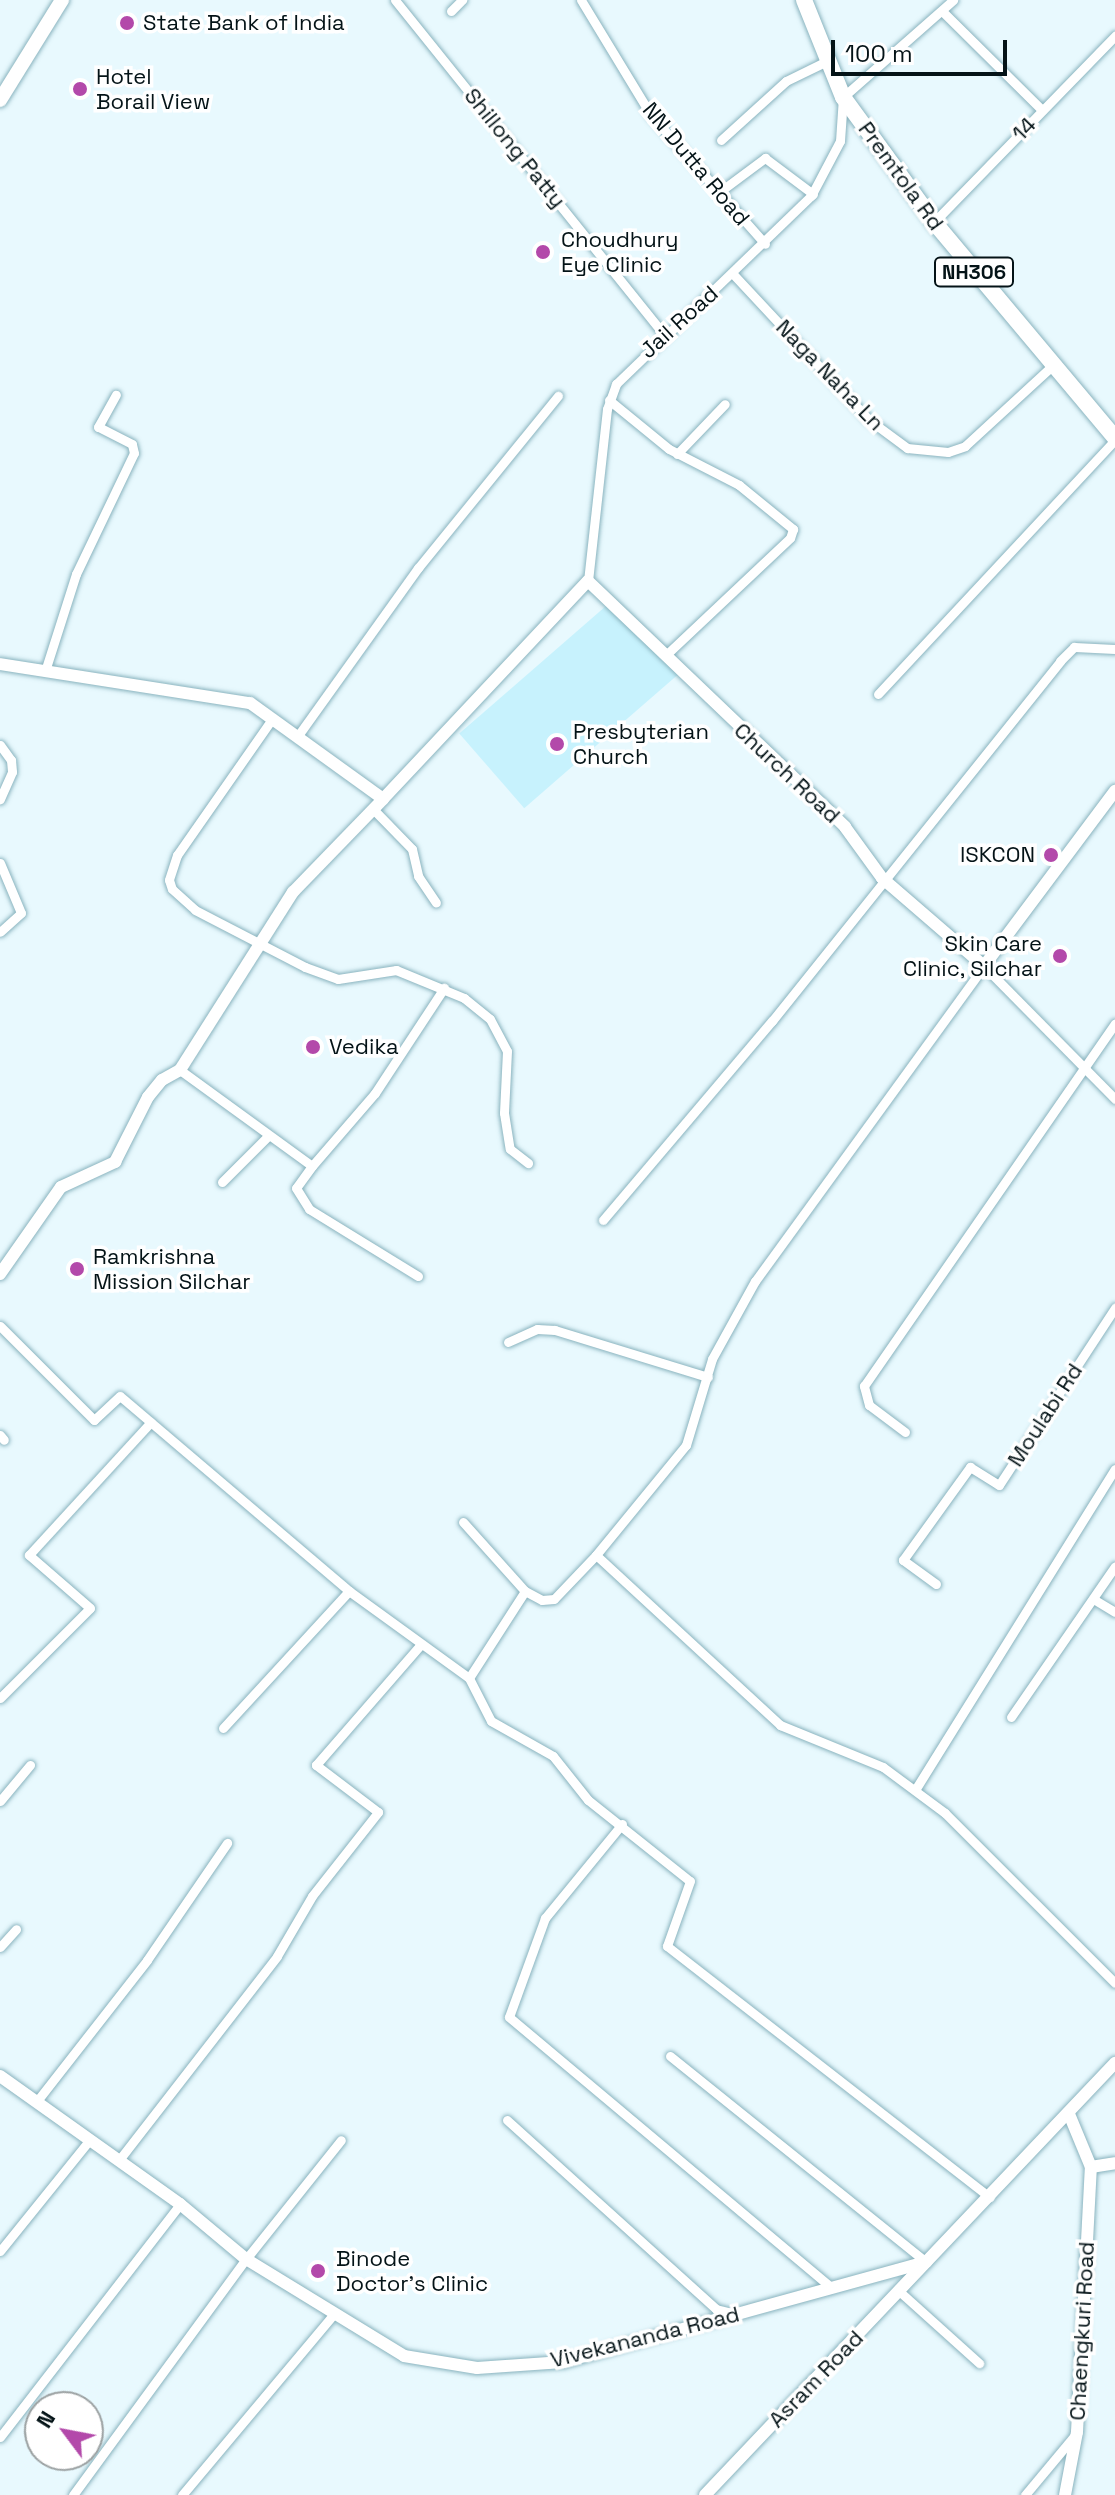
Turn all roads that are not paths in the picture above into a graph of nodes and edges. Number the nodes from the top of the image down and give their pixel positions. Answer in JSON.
{"nodes":[{"id":1,"x":62,"y":0,"type":"edge"},
{"id":2,"x":395,"y":0,"type":"edge"},
{"id":3,"x":462,"y":0,"type":"edge"},
{"id":4,"x":581,"y":0,"type":"edge"},
{"id":5,"x":804,"y":0,"type":"edge"},
{"id":6,"x":953,"y":0,"type":"edge"},
{"id":7,"x":451,"y":11,"type":"dead end"},
{"id":8,"x":942,"y":11,"type":"junction"},
{"id":9,"x":1115,"y":36,"type":"edge"},
{"id":10,"x":825,"y":62,"type":"junction"},
{"id":11,"x":843,"y":97,"type":"junction"},
{"id":12,"x":0,"y":100,"type":"edge"},
{"id":13,"x":1042,"y":110,"type":"junction"},
{"id":14,"x":721,"y":140,"type":"dead end"},
{"id":15,"x":718,"y":193,"type":"junction"},
{"id":16,"x":813,"y":194,"type":"junction"},
{"id":17,"x":934,"y":222,"type":"junction"},
{"id":18,"x":765,"y":244,"type":"junction"},
{"id":19,"x":733,"y":274,"type":"junction"},
{"id":20,"x":664,"y":334,"type":"junction"},
{"id":21,"x":1052,"y":366,"type":"junction"},
{"id":22,"x":116,"y":395,"type":"dead end"},
{"id":23,"x":558,"y":396,"type":"dead end"},
{"id":24,"x":609,"y":400,"type":"junction"},
{"id":25,"x":725,"y":404,"type":"dead end"},
{"id":26,"x":1115,"y":439,"type":"edge"},
{"id":27,"x":677,"y":454,"type":"junction"},
{"id":28,"x":588,"y":581,"type":"junction"},
{"id":29,"x":1115,"y":649,"type":"edge"},
{"id":30,"x":665,"y":656,"type":"junction"},
{"id":31,"x":0,"y":664,"type":"edge"},
{"id":32,"x":46,"y":668,"type":"junction"},
{"id":33,"x":878,"y":694,"type":"dead end"},
{"id":34,"x":272,"y":719,"type":"junction"},
{"id":35,"x":297,"y":737,"type":"junction"},
{"id":36,"x":0,"y":745,"type":"edge"},
{"id":37,"x":1115,"y":791,"type":"edge"},
{"id":38,"x":0,"y":799,"type":"edge"},
{"id":39,"x":378,"y":804,"type":"junction"},
{"id":40,"x":0,"y":863,"type":"edge"},
{"id":41,"x":882,"y":878,"type":"junction"},
{"id":42,"x":436,"y":903,"type":"dead end"},
{"id":43,"x":0,"y":932,"type":"edge"},
{"id":44,"x":260,"y":943,"type":"junction"},
{"id":45,"x":984,"y":966,"type":"junction"},
{"id":46,"x":444,"y":988,"type":"junction"},
{"id":47,"x":1115,"y":1023,"type":"edge"},
{"id":48,"x":1085,"y":1066,"type":"junction"},
{"id":49,"x":180,"y":1070,"type":"junction"},
{"id":50,"x":1115,"y":1099,"type":"edge"},
{"id":51,"x":267,"y":1137,"type":"junction"},
{"id":52,"x":528,"y":1163,"type":"dead end"},
{"id":53,"x":312,"y":1166,"type":"junction"},
{"id":54,"x":222,"y":1182,"type":"dead end"},
{"id":55,"x":603,"y":1220,"type":"dead end"},
{"id":56,"x":0,"y":1274,"type":"edge"},
{"id":57,"x":418,"y":1276,"type":"dead end"},
{"id":58,"x":1115,"y":1308,"type":"edge"},
{"id":59,"x":0,"y":1326,"type":"edge"},
{"id":60,"x":508,"y":1342,"type":"dead end"},
{"id":61,"x":708,"y":1377,"type":"junction"},
{"id":62,"x":151,"y":1422,"type":"junction"},
{"id":63,"x":905,"y":1432,"type":"dead end"},
{"id":64,"x":1115,"y":1469,"type":"edge"},
{"id":65,"x":463,"y":1522,"type":"dead end"},
{"id":66,"x":596,"y":1555,"type":"junction"},
{"id":67,"x":1115,"y":1566,"type":"edge"},
{"id":68,"x":936,"y":1584,"type":"dead end"},
{"id":69,"x":349,"y":1591,"type":"junction"},
{"id":70,"x":525,"y":1591,"type":"junction"},
{"id":71,"x":1095,"y":1600,"type":"junction"},
{"id":72,"x":1115,"y":1612,"type":"edge"},
{"id":73,"x":421,"y":1644,"type":"junction"},
{"id":74,"x":469,"y":1678,"type":"junction"},
{"id":75,"x":0,"y":1698,"type":"edge"},
{"id":76,"x":1011,"y":1717,"type":"dead end"},
{"id":77,"x":223,"y":1728,"type":"dead end"},
{"id":78,"x":30,"y":1765,"type":"dead end"},
{"id":79,"x":915,"y":1790,"type":"junction"},
{"id":80,"x":0,"y":1801,"type":"edge"},
{"id":81,"x":622,"y":1824,"type":"junction"},
{"id":82,"x":227,"y":1843,"type":"dead end"},
{"id":83,"x":16,"y":1929,"type":"dead end"},
{"id":84,"x":0,"y":1947,"type":"edge"},
{"id":85,"x":1115,"y":1983,"type":"edge"},
{"id":86,"x":670,"y":2056,"type":"dead end"},
{"id":87,"x":1115,"y":2063,"type":"edge"},
{"id":88,"x":2,"y":2082,"type":"edge"},
{"id":89,"x":37,"y":2101,"type":"junction"},
{"id":90,"x":1069,"y":2114,"type":"junction"},
{"id":91,"x":507,"y":2120,"type":"dead end"},
{"id":92,"x":341,"y":2140,"type":"dead end"},
{"id":93,"x":88,"y":2142,"type":"junction"},
{"id":94,"x":119,"y":2160,"type":"junction"},
{"id":95,"x":1115,"y":2163,"type":"edge"},
{"id":96,"x":1091,"y":2167,"type":"junction"},
{"id":97,"x":990,"y":2197,"type":"junction"},
{"id":98,"x":180,"y":2204,"type":"junction"},
{"id":99,"x":0,"y":2251,"type":"edge"},
{"id":100,"x":246,"y":2259,"type":"junction"},
{"id":101,"x":926,"y":2262,"type":"junction"},
{"id":102,"x":831,"y":2287,"type":"junction"},
{"id":103,"x":899,"y":2291,"type":"junction"},
{"id":104,"x":334,"y":2314,"type":"junction"},
{"id":105,"x":736,"y":2314,"type":"junction"},
{"id":106,"x":979,"y":2363,"type":"dead end"},
{"id":107,"x":1077,"y":2432,"type":"junction"},
{"id":108,"x":0,"y":2437,"type":"edge"},
{"id":109,"x":73,"y":2495,"type":"edge"},
{"id":110,"x":182,"y":2495,"type":"edge"},
{"id":111,"x":705,"y":2495,"type":"edge"},
{"id":112,"x":1025,"y":2495,"type":"edge"},
{"id":113,"x":1065,"y":2495,"type":"edge"}],
"edges":[{"from":1,"to":12,"type":"main road"},
{"from":2,"to":20,"type":"street","name":"Shillong Patty"},
{"from":3,"to":7,"type":"street"},
{"from":4,"to":15,"type":"street","name":"NN Dutta Road"},
{"from":5,"to":10,"type":"highway","number":"NH306"},
{"from":6,"to":8,"type":"street"},
{"from":8,"to":11,"type":"street"},
{"from":8,"to":13,"type":"street"},
{"from":9,"to":13,"type":"street","name":"14"},
{"from":10,"to":11,"type":"highway","number":"NH306"},
{"from":10,"to":14,"type":"street"},
{"from":11,"to":16,"type":"street","name":"Jail Road"},
{"from":11,"to":17,"type":"highway","name":"Premtola Rd","number":"NH306"},
{"from":13,"to":17,"type":"street","name":"14"},
{"from":15,"to":16,"type":"street"},
{"from":15,"to":18,"type":"street","name":"NN Dutta Road"},
{"from":16,"to":18,"type":"street","name":"Jail Road"},
{"from":17,"to":21,"type":"highway","name":"Premtola Rd","number":"NH306"},
{"from":18,"to":19,"type":"street","name":"Jail Road"},
{"from":19,"to":20,"type":"street","name":"Jail Road"},
{"from":19,"to":21,"type":"street","name":"Naga Naha Ln"},
{"from":20,"to":24,"type":"street","name":"Jail Road"},
{"from":21,"to":26,"type":"highway","name":"Premtola Rd","number":"NH306"},
{"from":22,"to":32,"type":"street"},
{"from":23,"to":35,"type":"street"},
{"from":24,"to":27,"type":"street"},
{"from":24,"to":28,"type":"street","name":"Jail Road"},
{"from":25,"to":27,"type":"street"},
{"from":26,"to":33,"type":"street"},
{"from":27,"to":30,"type":"street"},
{"from":28,"to":30,"type":"main road","name":"Church Road"},
{"from":28,"to":39,"type":"main road"},
{"from":29,"to":41,"type":"street"},
{"from":30,"to":41,"type":"main road","name":"Church Road"},
{"from":31,"to":32,"type":"main road"},
{"from":32,"to":34,"type":"main road"},
{"from":34,"to":35,"type":"main road"},
{"from":34,"to":44,"type":"street"},
{"from":35,"to":39,"type":"main road"},
{"from":36,"to":38,"type":"street"},
{"from":37,"to":45,"type":"main road"},
{"from":39,"to":42,"type":"street"},
{"from":39,"to":44,"type":"main road"},
{"from":40,"to":43,"type":"street"},
{"from":41,"to":45,"type":"main road","name":"Church Road"},
{"from":41,"to":55,"type":"street"},
{"from":44,"to":46,"type":"street"},
{"from":44,"to":49,"type":"main road"},
{"from":45,"to":48,"type":"street"},
{"from":45,"to":61,"type":"street"},
{"from":46,"to":52,"type":"street"},
{"from":46,"to":53,"type":"street"},
{"from":47,"to":48,"type":"street"},
{"from":48,"to":50,"type":"street"},
{"from":48,"to":63,"type":"street"},
{"from":49,"to":51,"type":"street"},
{"from":49,"to":56,"type":"main road"},
{"from":51,"to":53,"type":"street"},
{"from":51,"to":54,"type":"street"},
{"from":53,"to":57,"type":"street"},
{"from":58,"to":68,"type":"street","name":"Moulabi Rd"},
{"from":59,"to":62,"type":"street"},
{"from":60,"to":61,"type":"street"},
{"from":61,"to":66,"type":"street"},
{"from":62,"to":69,"type":"street"},
{"from":62,"to":75,"type":"street"},
{"from":64,"to":79,"type":"street"},
{"from":65,"to":70,"type":"street"},
{"from":66,"to":70,"type":"street"},
{"from":66,"to":79,"type":"street"},
{"from":67,"to":71,"type":"street"},
{"from":69,"to":73,"type":"street"},
{"from":69,"to":77,"type":"street"},
{"from":70,"to":74,"type":"street"},
{"from":71,"to":72,"type":"street"},
{"from":71,"to":76,"type":"street"},
{"from":73,"to":74,"type":"street"},
{"from":73,"to":94,"type":"street"},
{"from":74,"to":81,"type":"street"},
{"from":78,"to":80,"type":"street"},
{"from":79,"to":85,"type":"street"},
{"from":81,"to":97,"type":"street"},
{"from":81,"to":102,"type":"street"},
{"from":82,"to":89,"type":"street"},
{"from":83,"to":84,"type":"street"},
{"from":86,"to":101,"type":"street"},
{"from":87,"to":90,"type":"main road"},
{"from":88,"to":89,"type":"main road","name":"Vivekananda Road"},
{"from":89,"to":93,"type":"main road","name":"Vivekananda Road"},
{"from":90,"to":96,"type":"main road"},
{"from":90,"to":97,"type":"main road"},
{"from":91,"to":105,"type":"street"},
{"from":92,"to":100,"type":"street"},
{"from":93,"to":94,"type":"main road","name":"Vivekananda Road"},
{"from":93,"to":99,"type":"street"},
{"from":94,"to":98,"type":"main road","name":"Vivekananda Road"},
{"from":95,"to":96,"type":"main road"},
{"from":96,"to":107,"type":"main road","name":"Chaengkuri Road"},
{"from":97,"to":101,"type":"main road"},
{"from":98,"to":100,"type":"main road","name":"Vivekananda Road"},
{"from":98,"to":108,"type":"street"},
{"from":100,"to":104,"type":"main road","name":"Vivekananda Road"},
{"from":100,"to":109,"type":"street"},
{"from":101,"to":102,"type":"main road","name":"Vivekananda Road"},
{"from":101,"to":103,"type":"main road","name":"Asram Road"},
{"from":102,"to":105,"type":"main road","name":"Vivekananda Road"},
{"from":103,"to":106,"type":"street"},
{"from":103,"to":111,"type":"main road","name":"Asram Road"},
{"from":104,"to":105,"type":"main road","name":"Vivekananda Road"},
{"from":104,"to":110,"type":"street"},
{"from":107,"to":112,"type":"street"},
{"from":107,"to":113,"type":"main road","name":"Chaengkuri Road"}]}
